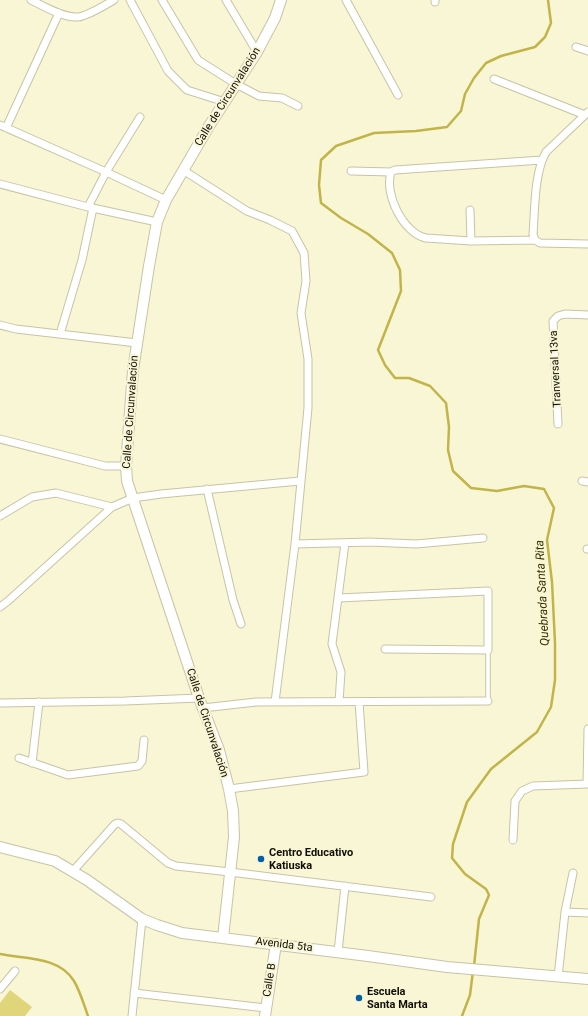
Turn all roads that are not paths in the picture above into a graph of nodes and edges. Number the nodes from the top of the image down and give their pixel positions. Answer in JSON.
{"nodes":[{"id":1,"x":31,"y":0,"type":"edge"},
{"id":2,"x":114,"y":0,"type":"edge"},
{"id":3,"x":130,"y":0,"type":"edge"},
{"id":4,"x":162,"y":0,"type":"edge"},
{"id":5,"x":226,"y":0,"type":"edge"},
{"id":6,"x":281,"y":0,"type":"edge"},
{"id":7,"x":346,"y":0,"type":"edge"},
{"id":8,"x":59,"y":13,"type":"junction"},
{"id":9,"x":576,"y":47,"type":"dead end"},
{"id":10,"x":588,"y":51,"type":"edge"},
{"id":11,"x":256,"y":52,"type":"junction"},
{"id":12,"x":494,"y":79,"type":"dead end"},
{"id":13,"x":236,"y":84,"type":"junction"},
{"id":14,"x":398,"y":95,"type":"dead end"},
{"id":15,"x":225,"y":102,"type":"junction"},
{"id":16,"x":298,"y":106,"type":"dead end"},
{"id":17,"x":586,"y":114,"type":"edge"},
{"id":18,"x":140,"y":117,"type":"dead end"},
{"id":19,"x":3,"y":127,"type":"edge"},
{"id":20,"x":542,"y":160,"type":"junction"},
{"id":21,"x":184,"y":170,"type":"junction"},
{"id":22,"x":350,"y":171,"type":"dead end"},
{"id":23,"x":106,"y":172,"type":"junction"},
{"id":24,"x":391,"y":172,"type":"junction"},
{"id":25,"x":0,"y":184,"type":"edge"},
{"id":26,"x":166,"y":200,"type":"junction"},
{"id":27,"x":91,"y":208,"type":"junction"},
{"id":28,"x":470,"y":210,"type":"dead end"},
{"id":29,"x":157,"y":222,"type":"junction"},
{"id":30,"x":471,"y":240,"type":"junction"},
{"id":31,"x":535,"y":240,"type":"junction"},
{"id":32,"x":588,"y":244,"type":"edge"},
{"id":33,"x":588,"y":315,"type":"edge"},
{"id":34,"x":0,"y":325,"type":"edge"},
{"id":35,"x":60,"y":334,"type":"junction"},
{"id":36,"x":137,"y":343,"type":"junction"},
{"id":37,"x":558,"y":424,"type":"dead end"},
{"id":38,"x":0,"y":439,"type":"edge"},
{"id":39,"x":126,"y":466,"type":"junction"},
{"id":40,"x":300,"y":480,"type":"junction"},
{"id":41,"x":207,"y":489,"type":"junction"},
{"id":42,"x":133,"y":498,"type":"junction"},
{"id":43,"x":112,"y":507,"type":"junction"},
{"id":44,"x":0,"y":516,"type":"edge"},
{"id":45,"x":483,"y":538,"type":"dead end"},
{"id":46,"x":345,"y":543,"type":"junction"},
{"id":47,"x":295,"y":544,"type":"junction"},
{"id":48,"x":339,"y":598,"type":"junction"},
{"id":49,"x":0,"y":607,"type":"edge"},
{"id":50,"x":241,"y":624,"type":"dead end"},
{"id":51,"x":385,"y":649,"type":"dead end"},
{"id":52,"x":488,"y":650,"type":"junction"},
{"id":53,"x":199,"y":698,"type":"junction"},
{"id":54,"x":488,"y":701,"type":"joint"},
{"id":55,"x":39,"y":702,"type":"junction"},
{"id":56,"x":275,"y":702,"type":"junction"},
{"id":57,"x":339,"y":702,"type":"junction"},
{"id":58,"x":359,"y":702,"type":"junction"},
{"id":59,"x":0,"y":703,"type":"edge"},
{"id":60,"x":203,"y":708,"type":"junction"},
{"id":61,"x":588,"y":729,"type":"edge"},
{"id":62,"x":144,"y":740,"type":"dead end"},
{"id":63,"x":19,"y":758,"type":"dead end"},
{"id":64,"x":32,"y":763,"type":"junction"},
{"id":65,"x":587,"y":784,"type":"edge"},
{"id":66,"x":229,"y":788,"type":"junction"},
{"id":67,"x":513,"y":840,"type":"dead end"},
{"id":68,"x":0,"y":847,"type":"edge"},
{"id":69,"x":73,"y":872,"type":"junction"},
{"id":70,"x":230,"y":872,"type":"junction"},
{"id":71,"x":573,"y":873,"type":"dead end"},
{"id":72,"x":345,"y":886,"type":"junction"},
{"id":73,"x":431,"y":898,"type":"dead end"},
{"id":74,"x":565,"y":912,"type":"junction"},
{"id":75,"x":588,"y":913,"type":"edge"},
{"id":76,"x":142,"y":918,"type":"junction"},
{"id":77,"x":223,"y":938,"type":"junction"},
{"id":78,"x":276,"y":944,"type":"junction"},
{"id":79,"x":338,"y":952,"type":"junction"},
{"id":80,"x":15,"y":971,"type":"dead end"},
{"id":81,"x":558,"y":977,"type":"junction"},
{"id":82,"x":588,"y":980,"type":"edge"},
{"id":83,"x":0,"y":989,"type":"edge"},
{"id":84,"x":134,"y":993,"type":"junction"},
{"id":85,"x":266,"y":1012,"type":"edge"},
{"id":86,"x":132,"y":1016,"type":"edge"}],
"edges":[{"from":1,"to":8,"type":"street"},
{"from":2,"to":8,"type":"street"},
{"from":3,"to":15,"type":"street"},
{"from":4,"to":13,"type":"street"},
{"from":5,"to":11,"type":"street"},
{"from":6,"to":11,"type":"street","name":"Calle de Circunvalación"},
{"from":7,"to":14,"type":"street"},
{"from":8,"to":19,"type":"street"},
{"from":9,"to":10,"type":"street"},
{"from":11,"to":13,"type":"street","name":"Calle de Circunvalación"},
{"from":12,"to":17,"type":"street"},
{"from":13,"to":15,"type":"street","name":"Calle de Circunvalación"},
{"from":13,"to":16,"type":"street"},
{"from":15,"to":21,"type":"street","name":"Calle de Circunvalación"},
{"from":17,"to":20,"type":"street"},
{"from":18,"to":23,"type":"street"},
{"from":19,"to":23,"type":"street"},
{"from":20,"to":24,"type":"street"},
{"from":20,"to":31,"type":"street"},
{"from":21,"to":26,"type":"street","name":"Calle de Circunvalación"},
{"from":21,"to":40,"type":"street"},
{"from":22,"to":24,"type":"street"},
{"from":23,"to":26,"type":"street"},
{"from":23,"to":27,"type":"street"},
{"from":24,"to":30,"type":"street"},
{"from":25,"to":27,"type":"street"},
{"from":26,"to":29,"type":"street","name":"Calle de Circunvalación"},
{"from":27,"to":29,"type":"street"},
{"from":27,"to":35,"type":"street"},
{"from":28,"to":30,"type":"street"},
{"from":29,"to":36,"type":"street","name":"Calle de Circunvalación"},
{"from":30,"to":31,"type":"street"},
{"from":31,"to":32,"type":"street"},
{"from":33,"to":37,"type":"street","name":"Tranversal 13va"},
{"from":34,"to":35,"type":"street"},
{"from":35,"to":36,"type":"street"},
{"from":36,"to":39,"type":"street","name":"Calle de Circunvalación"},
{"from":38,"to":39,"type":"street"},
{"from":39,"to":42,"type":"street","name":"Calle de Circunvalación"},
{"from":40,"to":41,"type":"street"},
{"from":40,"to":47,"type":"street"},
{"from":41,"to":42,"type":"street"},
{"from":41,"to":50,"type":"street"},
{"from":42,"to":43,"type":"street"},
{"from":42,"to":53,"type":"street","name":"Calle de Circunvalación"},
{"from":43,"to":44,"type":"street"},
{"from":43,"to":49,"type":"street"},
{"from":45,"to":46,"type":"street"},
{"from":46,"to":47,"type":"street"},
{"from":46,"to":48,"type":"street"},
{"from":47,"to":56,"type":"street"},
{"from":48,"to":52,"type":"street"},
{"from":48,"to":57,"type":"street"},
{"from":51,"to":52,"type":"street"},
{"from":52,"to":54,"type":"lane"},
{"from":53,"to":55,"type":"street"},
{"from":53,"to":60,"type":"street","name":"Calle de Circunvalación"},
{"from":54,"to":58,"type":"street"},
{"from":55,"to":59,"type":"street"},
{"from":55,"to":64,"type":"street"},
{"from":56,"to":57,"type":"street"},
{"from":56,"to":60,"type":"street"},
{"from":57,"to":58,"type":"street"},
{"from":58,"to":66,"type":"street"},
{"from":60,"to":66,"type":"street","name":"Calle de Circunvalación"},
{"from":61,"to":65,"type":"street"},
{"from":62,"to":64,"type":"street"},
{"from":63,"to":64,"type":"street"},
{"from":65,"to":67,"type":"street"},
{"from":66,"to":70,"type":"street","name":"Calle de Circunvalación"},
{"from":68,"to":69,"type":"street","name":"Avenida 5ta"},
{"from":69,"to":70,"type":"street"},
{"from":69,"to":76,"type":"street","name":"Avenida 5ta"},
{"from":70,"to":72,"type":"street"},
{"from":70,"to":77,"type":"street","name":"Calle de Circunvalación"},
{"from":71,"to":74,"type":"street"},
{"from":72,"to":73,"type":"street"},
{"from":72,"to":79,"type":"street"},
{"from":74,"to":75,"type":"street"},
{"from":74,"to":81,"type":"street"},
{"from":76,"to":77,"type":"street","name":"Avenida 5ta"},
{"from":76,"to":84,"type":"street"},
{"from":77,"to":78,"type":"street","name":"Avenida 5ta"},
{"from":78,"to":79,"type":"street","name":"Avenida 5ta"},
{"from":78,"to":85,"type":"street","name":"Calle B"},
{"from":79,"to":81,"type":"street","name":"Avenida 5ta"},
{"from":80,"to":83,"type":"street"},
{"from":81,"to":82,"type":"street","name":"Avenida 5ta"},
{"from":84,"to":85,"type":"street"},
{"from":84,"to":86,"type":"street"}]}
